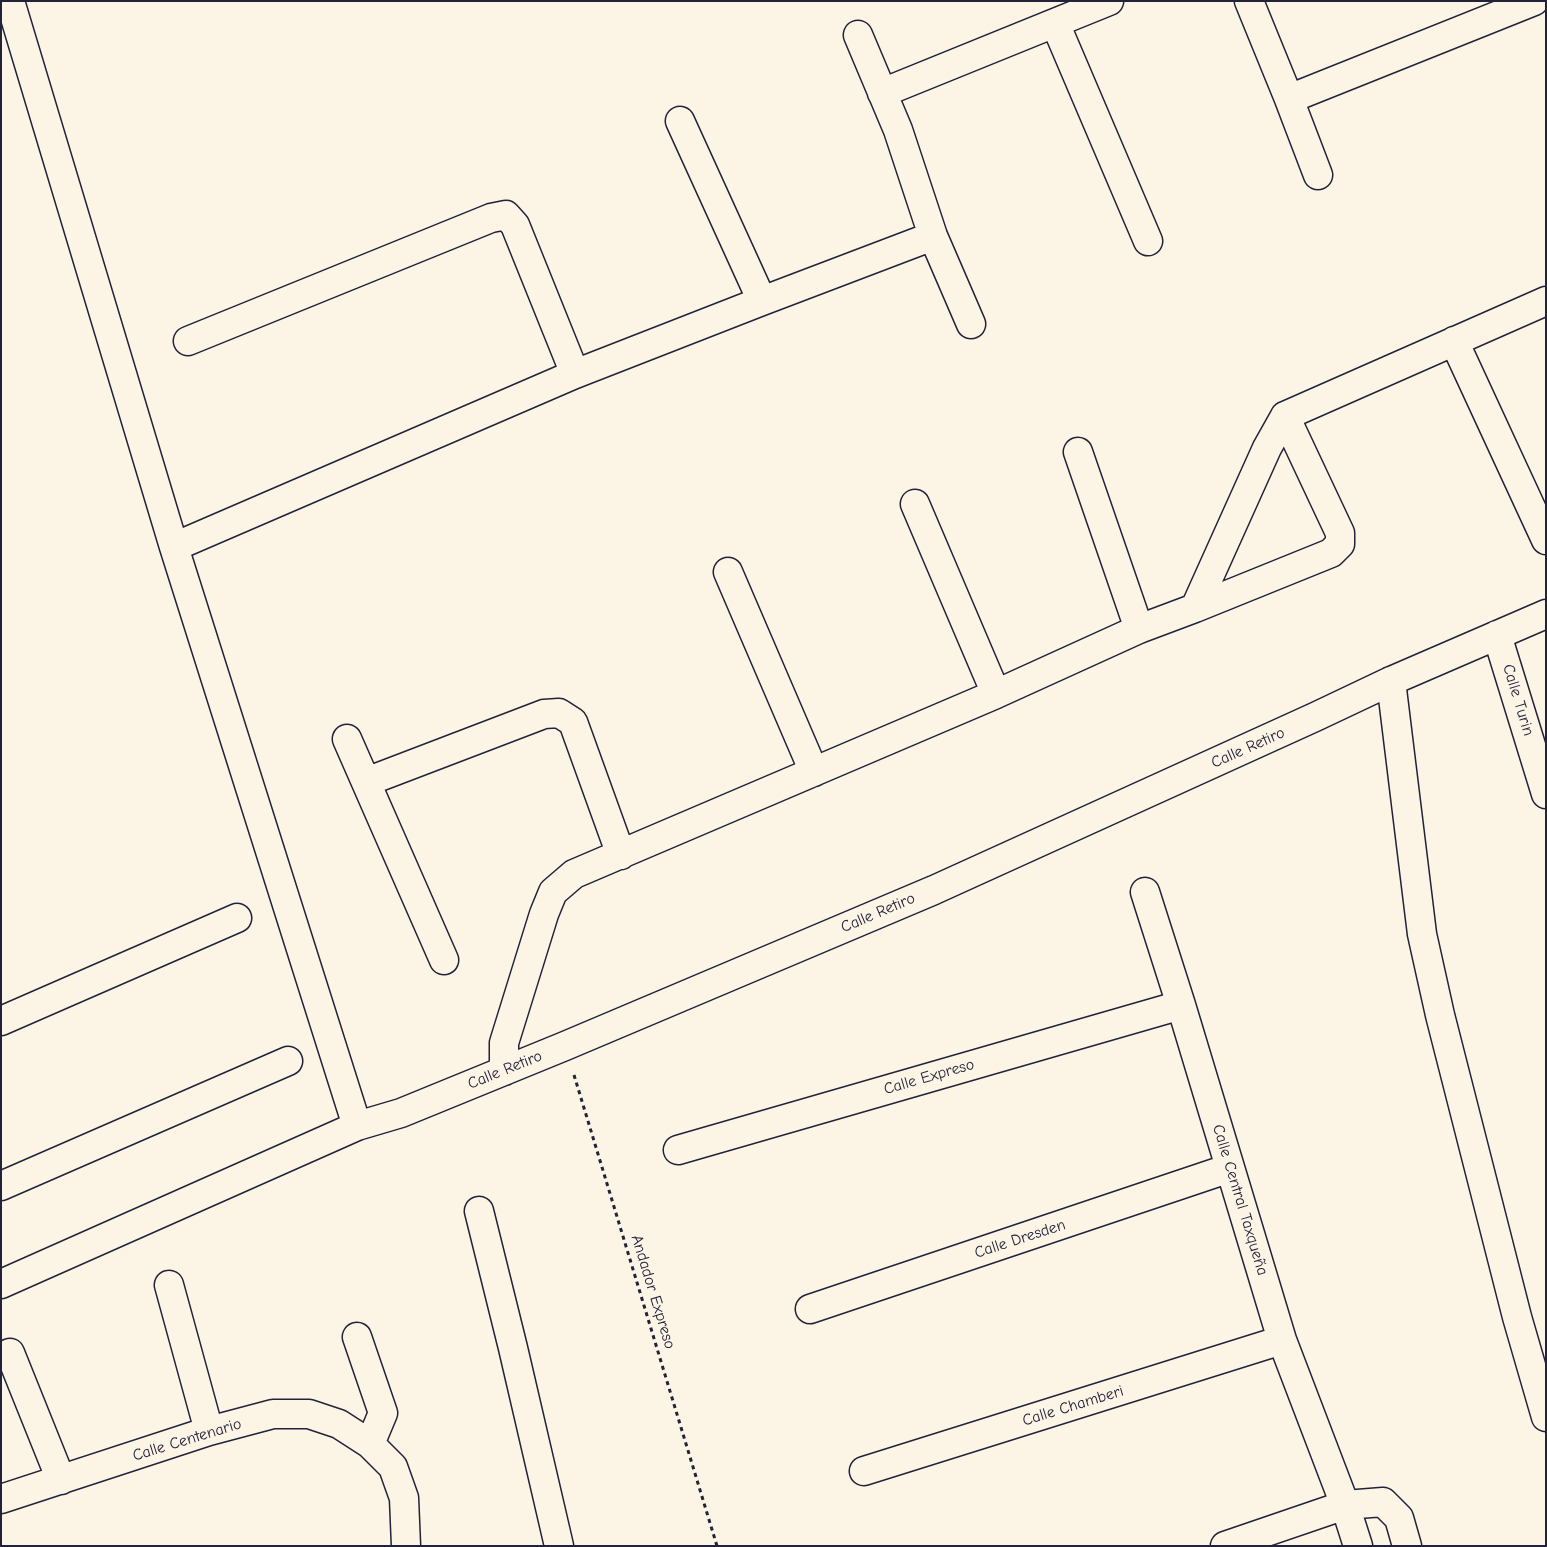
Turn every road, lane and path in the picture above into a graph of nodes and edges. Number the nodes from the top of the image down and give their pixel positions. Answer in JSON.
{"nodes":[{"id":1,"x":10,"y":1,"type":"edge"},
{"id":2,"x":1109,"y":1,"type":"edge"},
{"id":3,"x":1249,"y":1,"type":"edge"},
{"id":4,"x":1534,"y":1,"type":"edge"},
{"id":5,"x":1055,"y":23,"type":"junction"},
{"id":6,"x":858,"y":35,"type":"dead end"},
{"id":7,"x":882,"y":93,"type":"junction"},
{"id":8,"x":1289,"y":99,"type":"junction"},
{"id":9,"x":680,"y":121,"type":"dead end"},
{"id":10,"x":1318,"y":174,"type":"dead end"},
{"id":11,"x":933,"y":236,"type":"junction"},
{"id":12,"x":1148,"y":241,"type":"dead end"},
{"id":13,"x":762,"y":301,"type":"junction"},
{"id":14,"x":1546,"y":301,"type":"edge"},
{"id":15,"x":971,"y":324,"type":"dead end"},
{"id":16,"x":188,"y":341,"type":"dead end"},
{"id":17,"x":1454,"y":341,"type":"junction"},
{"id":18,"x":575,"y":374,"type":"junction"},
{"id":19,"x":1285,"y":416,"type":"junction"},
{"id":20,"x":1078,"y":452,"type":"dead end"},
{"id":21,"x":915,"y":504,"type":"dead end"},
{"id":22,"x":1546,"y":540,"type":"edge"},
{"id":23,"x":174,"y":547,"type":"junction"},
{"id":24,"x":728,"y":572,"type":"dead end"},
{"id":25,"x":1194,"y":608,"type":"junction"},
{"id":26,"x":1546,"y":614,"type":"edge"},
{"id":27,"x":1139,"y":629,"type":"junction"},
{"id":28,"x":1497,"y":635,"type":"junction"},
{"id":29,"x":1391,"y":681,"type":"junction"},
{"id":30,"x":996,"y":694,"type":"junction"},
{"id":31,"x":347,"y":739,"type":"dead end"},
{"id":32,"x":814,"y":772,"type":"junction"},
{"id":33,"x":366,"y":782,"type":"junction"},
{"id":34,"x":1546,"y":794,"type":"edge"},
{"id":35,"x":621,"y":855,"type":"junction"},
{"id":36,"x":1145,"y":892,"type":"dead end"},
{"id":37,"x":237,"y":918,"type":"dead end"},
{"id":38,"x":444,"y":960,"type":"dead end"},
{"id":39,"x":1181,"y":1005,"type":"junction"},
{"id":40,"x":1,"y":1021,"type":"edge"},
{"id":41,"x":565,"y":1046,"type":"junction"},
{"id":42,"x":288,"y":1061,"type":"dead end"},
{"id":43,"x":504,"y":1071,"type":"junction"},
{"id":44,"x":357,"y":1126,"type":"junction"},
{"id":45,"x":678,"y":1150,"type":"dead end"},
{"id":46,"x":1230,"y":1168,"type":"junction"},
{"id":47,"x":1,"y":1186,"type":"edge"},
{"id":48,"x":479,"y":1211,"type":"dead end"},
{"id":49,"x":1,"y":1284,"type":"edge"},
{"id":50,"x":169,"y":1285,"type":"dead end"},
{"id":51,"x":810,"y":1309,"type":"dead end"},
{"id":52,"x":357,"y":1337,"type":"dead end"},
{"id":53,"x":1282,"y":1340,"type":"junction"},
{"id":54,"x":10,"y":1353,"type":"dead end"},
{"id":55,"x":1546,"y":1417,"type":"edge"},
{"id":56,"x":209,"y":1431,"type":"junction"},
{"id":57,"x":370,"y":1444,"type":"junction"},
{"id":58,"x":864,"y":1471,"type":"dead end"},
{"id":59,"x":61,"y":1480,"type":"junction"},
{"id":60,"x":1,"y":1499,"type":"edge"},
{"id":61,"x":1345,"y":1505,"type":"junction"},
{"id":62,"x":406,"y":1546,"type":"edge"},
{"id":63,"x":559,"y":1546,"type":"edge"},
{"id":64,"x":717,"y":1546,"type":"edge"},
{"id":65,"x":1225,"y":1546,"type":"edge"},
{"id":66,"x":1358,"y":1546,"type":"edge"},
{"id":67,"x":1407,"y":1546,"type":"edge"}],
"edges":[{"from":1,"to":23,"type":"street"},
{"from":2,"to":5,"type":"street"},
{"from":3,"to":8,"type":"street"},
{"from":4,"to":8,"type":"street"},
{"from":5,"to":7,"type":"street"},
{"from":5,"to":12,"type":"street"},
{"from":6,"to":7,"type":"street"},
{"from":7,"to":11,"type":"street"},
{"from":8,"to":10,"type":"street"},
{"from":9,"to":13,"type":"street"},
{"from":11,"to":13,"type":"street"},
{"from":11,"to":15,"type":"street"},
{"from":13,"to":18,"type":"street"},
{"from":14,"to":17,"type":"street"},
{"from":16,"to":18,"type":"street"},
{"from":17,"to":19,"type":"street"},
{"from":17,"to":22,"type":"street"},
{"from":18,"to":23,"type":"street"},
{"from":19,"to":25,"type":"street"},
{"from":19,"to":25,"type":"street"},
{"from":20,"to":27,"type":"street"},
{"from":21,"to":30,"type":"street"},
{"from":23,"to":44,"type":"street"},
{"from":24,"to":32,"type":"street"},
{"from":25,"to":27,"type":"street"},
{"from":26,"to":28,"type":"street","name":"Calle Retiro"},
{"from":27,"to":30,"type":"street"},
{"from":28,"to":29,"type":"street","name":"Calle Retiro"},
{"from":28,"to":34,"type":"street","name":"Calle Turin"},
{"from":29,"to":41,"type":"street","name":"Calle Retiro"},
{"from":29,"to":55,"type":"street"},
{"from":30,"to":32,"type":"street"},
{"from":31,"to":33,"type":"street"},
{"from":32,"to":35,"type":"street"},
{"from":33,"to":35,"type":"street"},
{"from":33,"to":38,"type":"street"},
{"from":35,"to":43,"type":"street"},
{"from":36,"to":39,"type":"street","name":"Calle Central Taxqueña"},
{"from":37,"to":40,"type":"street"},
{"from":39,"to":45,"type":"street","name":"Calle Expreso"},
{"from":39,"to":46,"type":"street","name":"Calle Central Taxqueña"},
{"from":41,"to":43,"type":"street","name":"Calle Retiro"},
{"from":41,"to":64,"type":"path","name":"Andador Expreso"},
{"from":42,"to":47,"type":"street"},
{"from":43,"to":44,"type":"street","name":"Calle Retiro"},
{"from":44,"to":49,"type":"street","name":"Calle Retiro"},
{"from":46,"to":51,"type":"street","name":"Calle Dresden"},
{"from":46,"to":53,"type":"street","name":"Calle Central Taxqueña"},
{"from":48,"to":63,"type":"street"},
{"from":50,"to":56,"type":"street"},
{"from":52,"to":57,"type":"street"},
{"from":53,"to":58,"type":"street","name":"Calle Chamberi"},
{"from":53,"to":61,"type":"street","name":"Calle Central Taxqueña"},
{"from":54,"to":59,"type":"street"},
{"from":56,"to":57,"type":"street","name":"Calle Centenario"},
{"from":56,"to":59,"type":"street","name":"Calle Centenario"},
{"from":57,"to":62,"type":"street","name":"Calle Centenario"},
{"from":59,"to":60,"type":"street","name":"Calle Centenario"},
{"from":61,"to":65,"type":"street"},
{"from":61,"to":66,"type":"street","name":"Calle Central Taxqueña"},
{"from":61,"to":67,"type":"street"}]}
